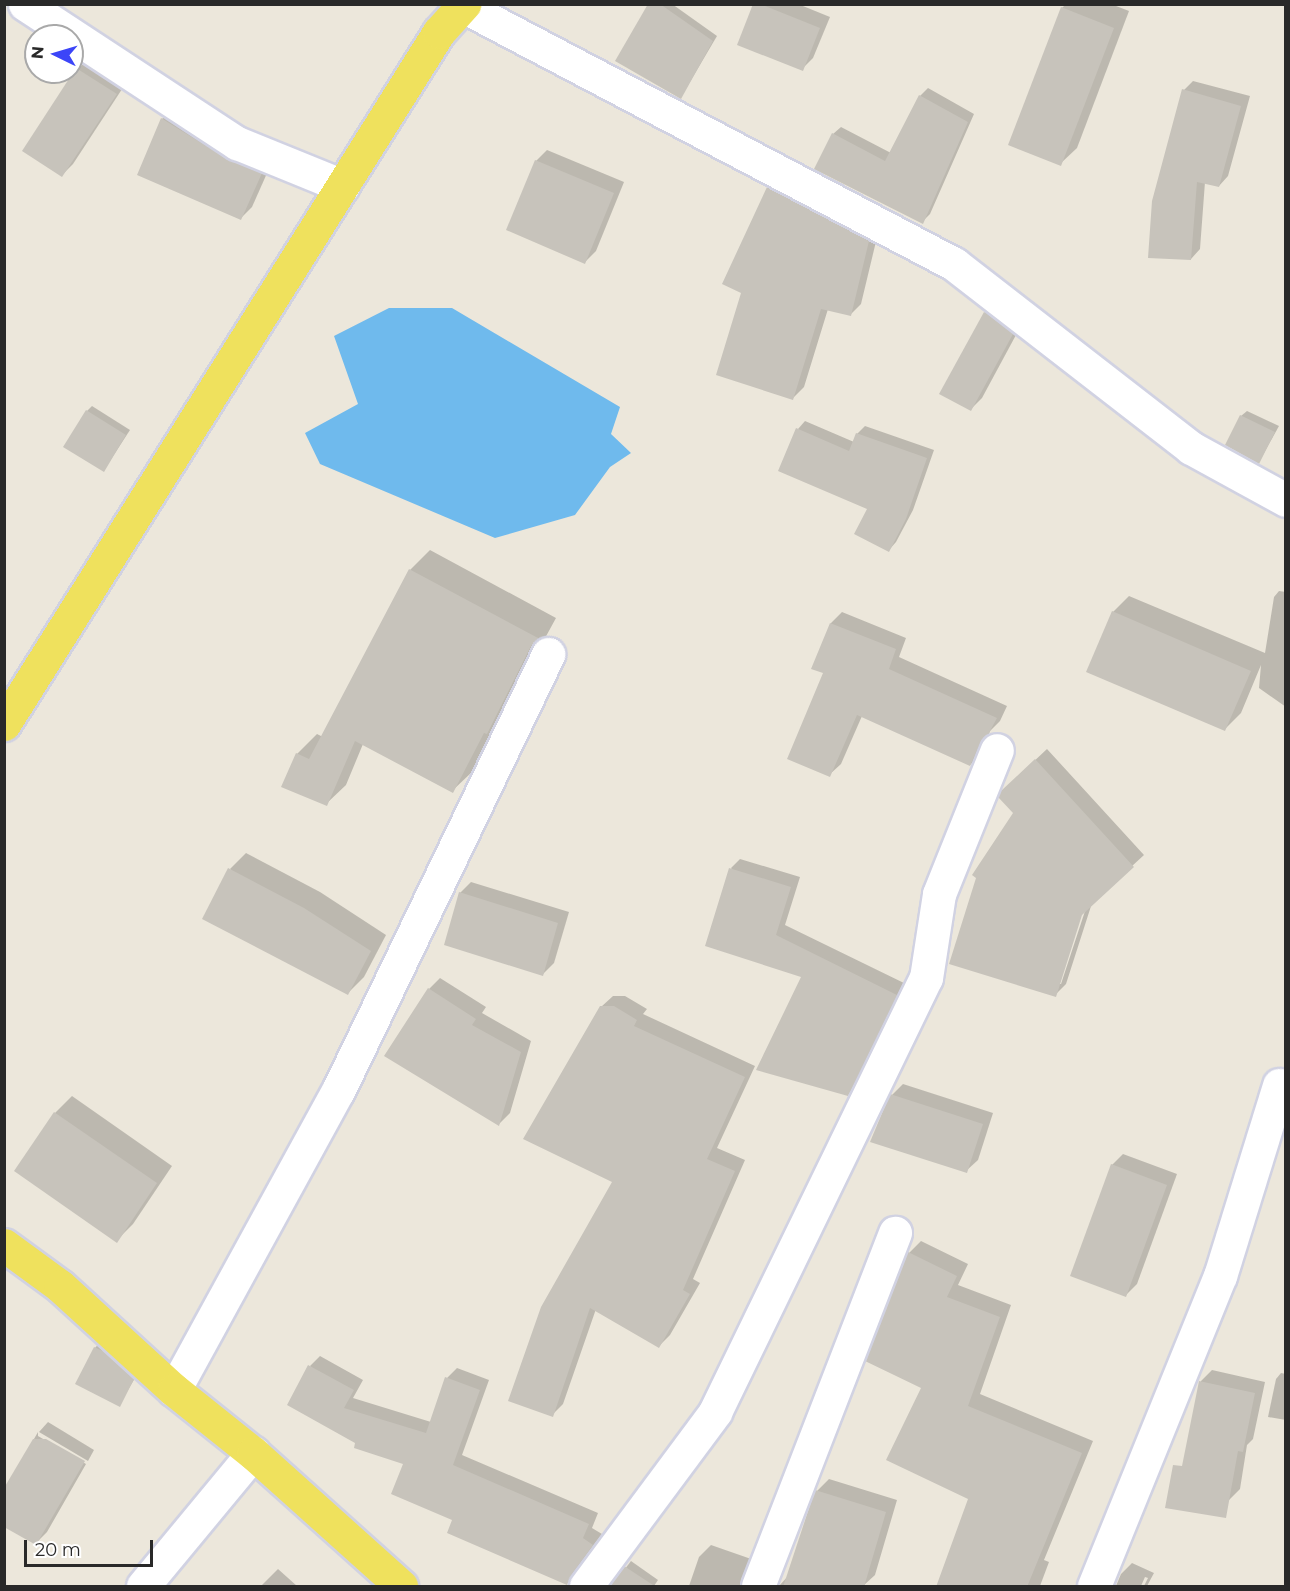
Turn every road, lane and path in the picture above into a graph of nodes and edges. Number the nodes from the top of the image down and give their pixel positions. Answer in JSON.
{"nodes":[{"id":1,"x":25,"y":4,"type":"edge"},
{"id":2,"x":464,"y":5,"type":"edge"},
{"id":3,"x":343,"y":186,"type":"junction"},
{"id":4,"x":1286,"y":500,"type":"edge"},
{"id":5,"x":548,"y":654,"type":"dead end"},
{"id":6,"x":4,"y":724,"type":"edge"},
{"id":7,"x":998,"y":750,"type":"dead end"},
{"id":8,"x":1279,"y":1085,"type":"dead end"},
{"id":9,"x":895,"y":1233,"type":"dead end"},
{"id":10,"x":4,"y":1245,"type":"edge"},
{"id":11,"x":174,"y":1390,"type":"junction"},
{"id":12,"x":253,"y":1453,"type":"junction"},
{"id":13,"x":143,"y":1587,"type":"edge"},
{"id":14,"x":401,"y":1587,"type":"edge"},
{"id":15,"x":586,"y":1587,"type":"edge"},
{"id":16,"x":758,"y":1587,"type":"edge"},
{"id":17,"x":1094,"y":1587,"type":"edge"}],
"edges":[{"from":1,"to":3,"type":"street"},
{"from":2,"to":3,"type":"main road"},
{"from":2,"to":4,"type":"street"},
{"from":3,"to":6,"type":"main road"},
{"from":5,"to":11,"type":"street"},
{"from":7,"to":15,"type":"street"},
{"from":8,"to":17,"type":"street"},
{"from":9,"to":16,"type":"street"},
{"from":10,"to":11,"type":"main road"},
{"from":11,"to":12,"type":"main road"},
{"from":12,"to":13,"type":"street"},
{"from":12,"to":14,"type":"main road"}]}
